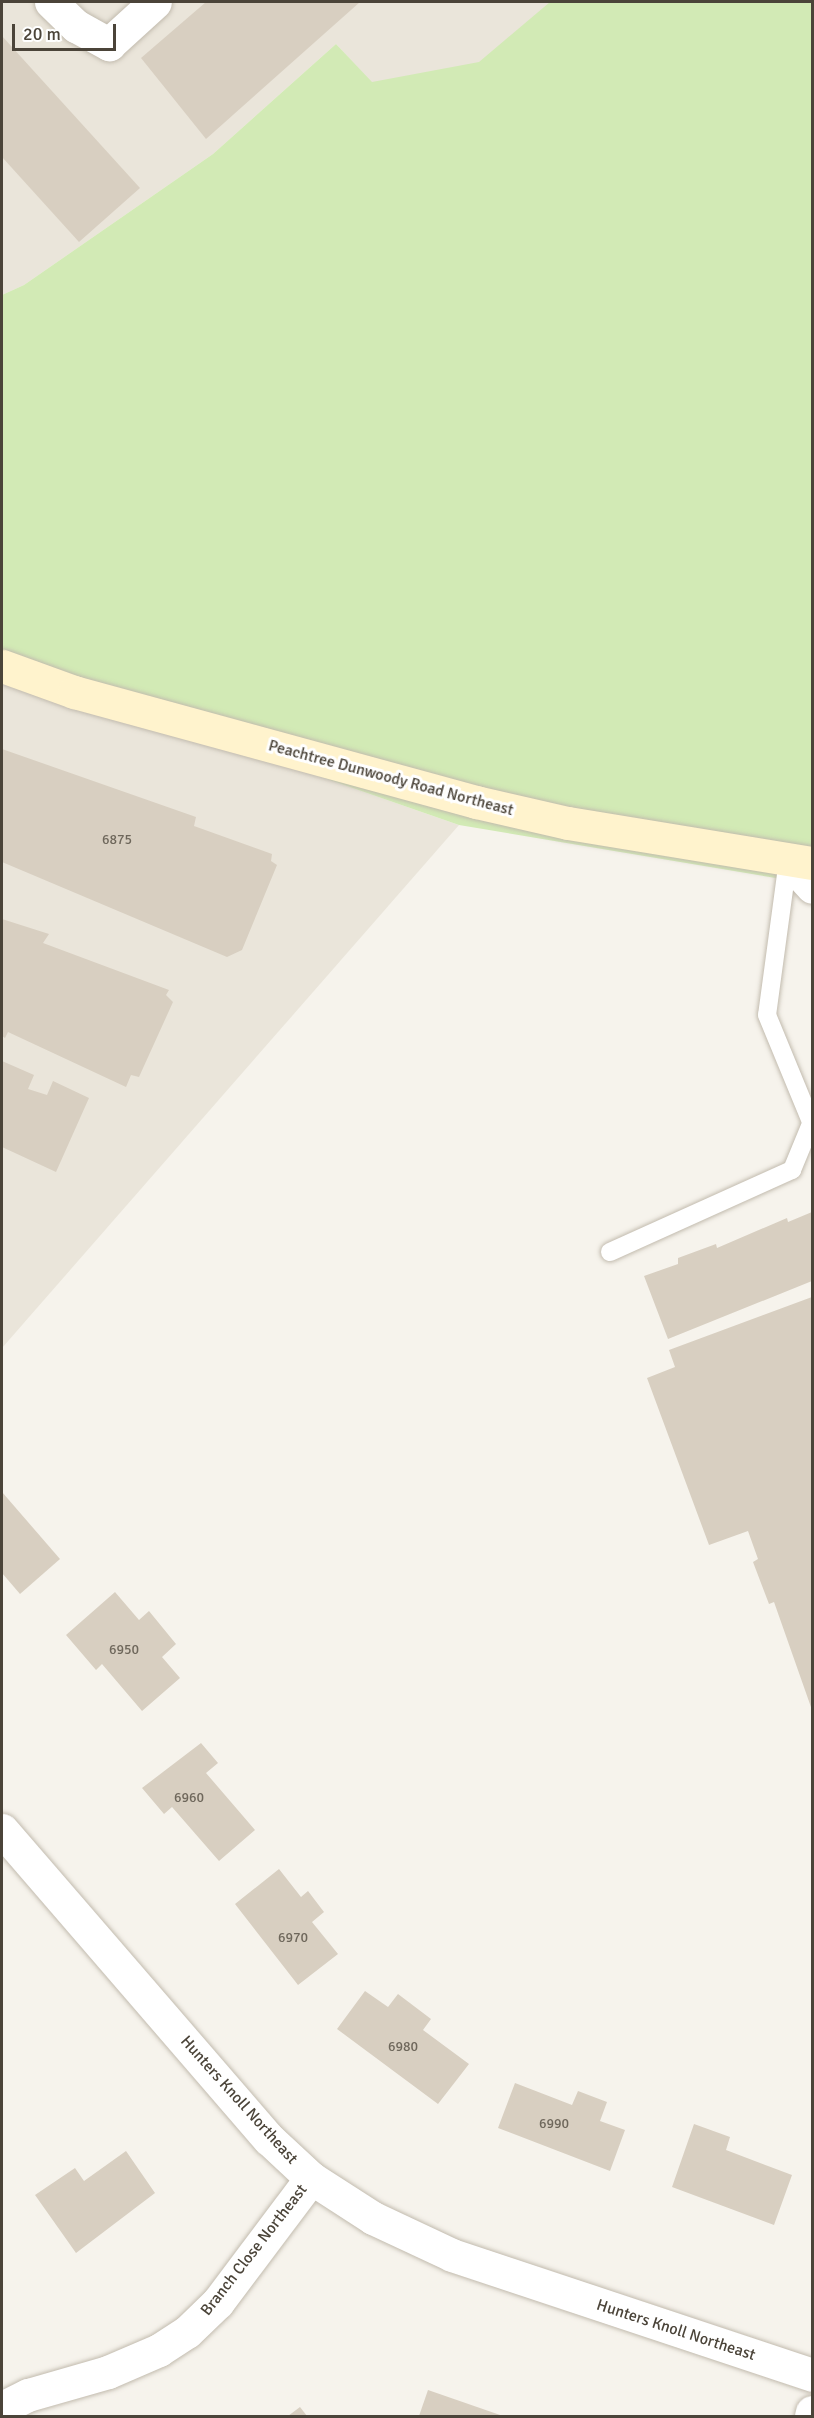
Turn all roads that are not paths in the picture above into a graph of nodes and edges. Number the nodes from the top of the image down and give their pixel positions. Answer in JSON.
{"nodes":[{"id":1,"x":51,"y":2,"type":"edge"},
{"id":2,"x":155,"y":2,"type":"edge"},
{"id":3,"x":2,"y":666,"type":"edge"},
{"id":4,"x":800,"y":862,"type":"edge"},
{"id":5,"x":813,"y":887,"type":"edge"},
{"id":6,"x":812,"y":1124,"type":"edge"},
{"id":7,"x":610,"y":1252,"type":"dead end"},
{"id":8,"x":2,"y":1830,"type":"edge"},
{"id":9,"x":311,"y":2178,"type":"junction"},
{"id":10,"x":813,"y":2375,"type":"edge"},
{"id":11,"x":2,"y":2408,"type":"edge"},
{"id":12,"x":813,"y":2412,"type":"edge"},
{"id":13,"x":811,"y":2416,"type":"edge"}],
"edges":[{"from":1,"to":2,"type":"street"},
{"from":3,"to":4,"type":"street","name":"Peachtree Dunwoody Road Northeast"},
{"from":4,"to":5,"type":"street"},
{"from":4,"to":6,"type":"lane"},
{"from":6,"to":7,"type":"lane"},
{"from":8,"to":9,"type":"street","name":"Hunters Knoll Northeast"},
{"from":9,"to":10,"type":"street","name":"Hunters Knoll Northeast"},
{"from":9,"to":11,"type":"street","name":"Branch Close Northeast"},
{"from":12,"to":13,"type":"street"}]}
